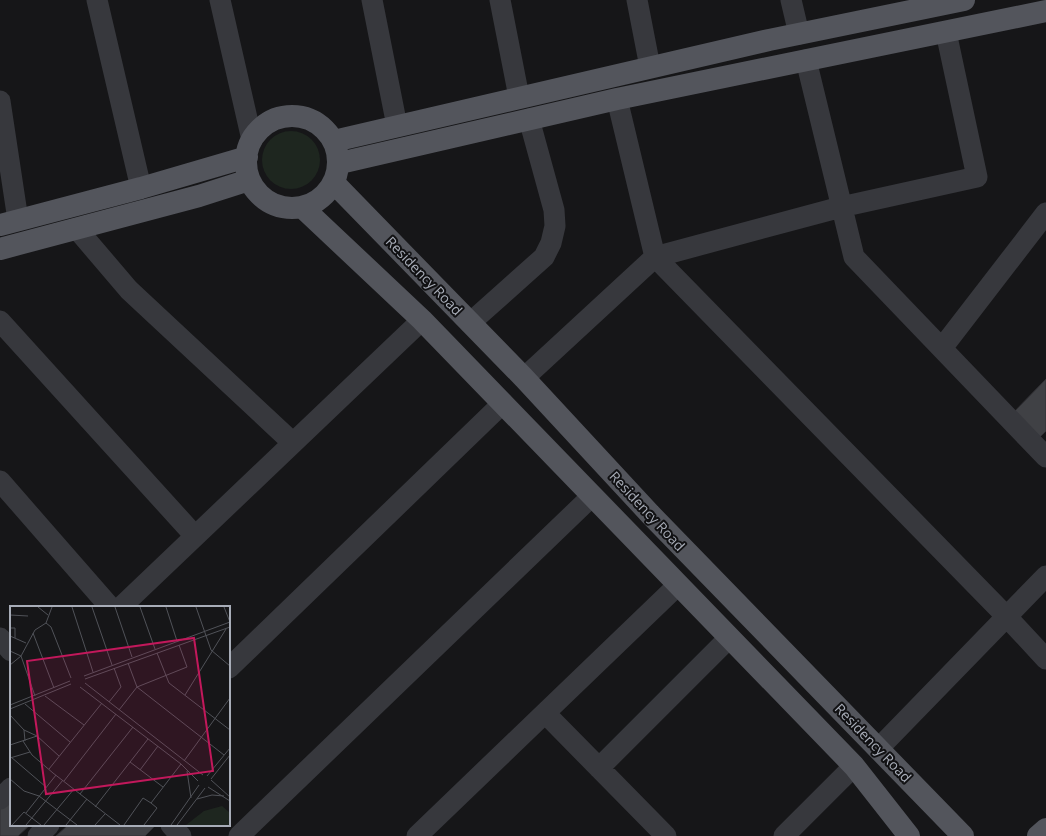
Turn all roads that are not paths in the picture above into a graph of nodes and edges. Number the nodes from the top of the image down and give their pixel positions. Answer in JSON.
{"nodes":[{"id":1,"x":97,"y":0,"type":"edge"},
{"id":2,"x":220,"y":0,"type":"edge"},
{"id":3,"x":372,"y":0,"type":"edge"},
{"id":4,"x":500,"y":0,"type":"edge"},
{"id":5,"x":638,"y":0,"type":"edge"},
{"id":6,"x":791,"y":0,"type":"edge"},
{"id":7,"x":964,"y":0,"type":"edge"},
{"id":8,"x":940,"y":2,"type":"edge"},
{"id":9,"x":1046,"y":12,"type":"edge"},
{"id":10,"x":946,"y":32,"type":"junction"},
{"id":11,"x":798,"y":34,"type":"junction"},
{"id":12,"x":806,"y":60,"type":"junction"},
{"id":13,"x":650,"y":67,"type":"junction"},
{"id":14,"x":519,"y":98,"type":"junction"},
{"id":15,"x":617,"y":99,"type":"junction"},
{"id":16,"x":0,"y":101,"type":"edge"},
{"id":17,"x":529,"y":119,"type":"junction"},
{"id":18,"x":397,"y":126,"type":"junction"},
{"id":19,"x":334,"y":141,"type":"junction"},
{"id":20,"x":249,"y":148,"type":"junction"},
{"id":21,"x":337,"y":173,"type":"junction"},
{"id":22,"x":249,"y":180,"type":"junction"},
{"id":23,"x":141,"y":188,"type":"junction"},
{"id":24,"x":302,"y":207,"type":"junction"},
{"id":25,"x":842,"y":207,"type":"junction"},
{"id":26,"x":1046,"y":212,"type":"edge"},
{"id":27,"x":9,"y":223,"type":"edge"},
{"id":28,"x":77,"y":229,"type":"junction"},
{"id":29,"x":0,"y":249,"type":"edge"},
{"id":30,"x":654,"y":257,"type":"junction"},
{"id":31,"x":422,"y":320,"type":"junction"},
{"id":32,"x":0,"y":321,"type":"edge"},
{"id":33,"x":470,"y":323,"type":"junction"},
{"id":34,"x":942,"y":348,"type":"junction"},
{"id":35,"x":524,"y":378,"type":"junction"},
{"id":36,"x":503,"y":403,"type":"junction"},
{"id":37,"x":293,"y":443,"type":"junction"},
{"id":38,"x":1046,"y":457,"type":"edge"},
{"id":39,"x":0,"y":481,"type":"edge"},
{"id":40,"x":592,"y":496,"type":"junction"},
{"id":41,"x":195,"y":536,"type":"junction"},
{"id":42,"x":1046,"y":576,"type":"edge"},
{"id":43,"x":678,"y":585,"type":"junction"},
{"id":44,"x":109,"y":606,"type":"edge"},
{"id":45,"x":122,"y":606,"type":"edge"},
{"id":46,"x":1007,"y":617,"type":"junction"},
{"id":47,"x":0,"y":638,"type":"edge"},
{"id":48,"x":729,"y":638,"type":"junction"},
{"id":49,"x":10,"y":650,"type":"edge"},
{"id":50,"x":1046,"y":659,"type":"edge"},
{"id":51,"x":230,"y":667,"type":"edge"},
{"id":52,"x":545,"y":713,"type":"junction"},
{"id":53,"x":878,"y":749,"type":"junction"},
{"id":54,"x":854,"y":766,"type":"junction"},
{"id":55,"x":599,"y":768,"type":"junction"},
{"id":56,"x":884,"y":804,"type":"junction"},
{"id":57,"x":48,"y":826,"type":"edge"},
{"id":58,"x":1046,"y":829,"type":"edge"},
{"id":59,"x":38,"y":836,"type":"edge"},
{"id":60,"x":239,"y":836,"type":"edge"},
{"id":61,"x":416,"y":836,"type":"edge"},
{"id":62,"x":666,"y":836,"type":"edge"},
{"id":63,"x":784,"y":836,"type":"edge"},
{"id":64,"x":889,"y":836,"type":"edge"},
{"id":65,"x":909,"y":836,"type":"edge"},
{"id":66,"x":963,"y":836,"type":"edge"},
{"id":67,"x":1038,"y":836,"type":"edge"}],
"edges":[{"from":1,"to":23,"type":"street"},
{"from":2,"to":20,"type":"street"},
{"from":3,"to":18,"type":"street"},
{"from":4,"to":14,"type":"street"},
{"from":5,"to":13,"type":"street"},
{"from":6,"to":11,"type":"street"},
{"from":7,"to":8,"type":"main road"},
{"from":8,"to":11,"type":"main road"},
{"from":9,"to":10,"type":"main road"},
{"from":10,"to":12,"type":"main road"},
{"from":10,"to":25,"type":"street"},
{"from":11,"to":13,"type":"main road"},
{"from":12,"to":15,"type":"main road"},
{"from":12,"to":25,"type":"street"},
{"from":13,"to":14,"type":"main road"},
{"from":14,"to":18,"type":"main road"},
{"from":15,"to":17,"type":"main road"},
{"from":15,"to":30,"type":"street"},
{"from":16,"to":27,"type":"street"},
{"from":17,"to":21,"type":"main road"},
{"from":17,"to":33,"type":"street"},
{"from":18,"to":19,"type":"main road"},
{"from":19,"to":20,"type":"main road"},
{"from":19,"to":21,"type":"main road"},
{"from":20,"to":22,"type":"main road"},
{"from":20,"to":23,"type":"main road"},
{"from":21,"to":24,"type":"main road"},
{"from":21,"to":33,"type":"main road","name":"Residency Road"},
{"from":22,"to":24,"type":"main road"},
{"from":22,"to":28,"type":"main road"},
{"from":23,"to":27,"type":"main road"},
{"from":24,"to":31,"type":"main road","name":"Residency Road"},
{"from":25,"to":30,"type":"street"},
{"from":25,"to":34,"type":"street"},
{"from":26,"to":34,"type":"street"},
{"from":28,"to":29,"type":"main road"},
{"from":28,"to":37,"type":"street"},
{"from":30,"to":35,"type":"street"},
{"from":30,"to":46,"type":"street"},
{"from":31,"to":36,"type":"main road","name":"Residency Road"},
{"from":31,"to":37,"type":"street"},
{"from":32,"to":41,"type":"street"},
{"from":33,"to":35,"type":"main road","name":"Residency Road"},
{"from":34,"to":38,"type":"street"},
{"from":35,"to":53,"type":"main road","name":"Residency Road"},
{"from":36,"to":40,"type":"main road","name":"Residency Road"},
{"from":36,"to":51,"type":"street"},
{"from":37,"to":41,"type":"street"},
{"from":39,"to":44,"type":"street"},
{"from":40,"to":43,"type":"main road","name":"Residency Road"},
{"from":40,"to":60,"type":"street"},
{"from":41,"to":45,"type":"street"},
{"from":42,"to":46,"type":"street"},
{"from":43,"to":48,"type":"main road","name":"Residency Road"},
{"from":43,"to":52,"type":"street"},
{"from":46,"to":50,"type":"street"},
{"from":46,"to":53,"type":"street"},
{"from":47,"to":49,"type":"street"},
{"from":48,"to":54,"type":"main road","name":"Residency Road"},
{"from":48,"to":55,"type":"street"},
{"from":52,"to":55,"type":"street"},
{"from":52,"to":61,"type":"street"},
{"from":53,"to":66,"type":"main road","name":"Residency Road"},
{"from":54,"to":56,"type":"main road","name":"Residency Road"},
{"from":54,"to":63,"type":"street"},
{"from":55,"to":62,"type":"street"},
{"from":56,"to":64,"type":"main road"},
{"from":56,"to":65,"type":"main road","name":"Residency Road"},
{"from":57,"to":59,"type":"street"},
{"from":58,"to":67,"type":"main road"}]}
